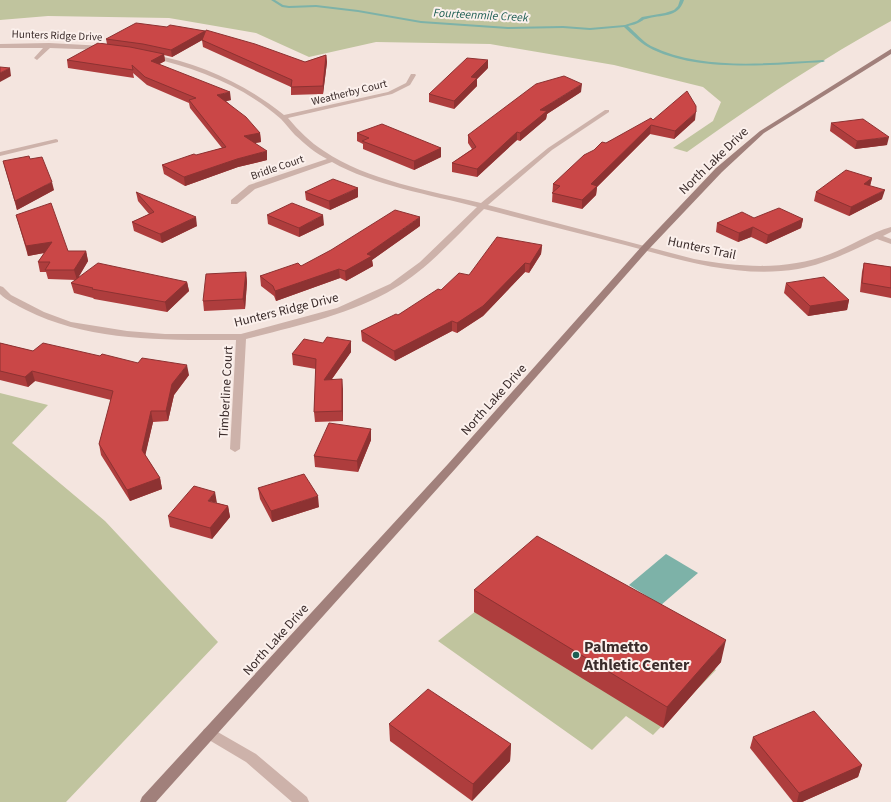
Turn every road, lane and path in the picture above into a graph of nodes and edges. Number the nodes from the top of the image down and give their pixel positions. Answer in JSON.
{"nodes":[{"id":1,"x":49,"y":45,"type":"junction"},
{"id":2,"x":0,"y":46,"type":"edge"},
{"id":3,"x":108,"y":49,"type":"edge"},
{"id":4,"x":891,"y":51,"type":"edge"},
{"id":5,"x":143,"y":54,"type":"edge"},
{"id":6,"x":37,"y":58,"type":"dead end"},
{"id":7,"x":413,"y":75,"type":"dead end"},
{"id":8,"x":607,"y":111,"type":"dead end"},
{"id":9,"x":284,"y":117,"type":"junction"},
{"id":10,"x":56,"y":141,"type":"dead end"},
{"id":11,"x":0,"y":154,"type":"edge"},
{"id":12,"x":332,"y":160,"type":"junction"},
{"id":13,"x":234,"y":202,"type":"dead end"},
{"id":14,"x":482,"y":206,"type":"junction"},
{"id":15,"x":891,"y":229,"type":"edge"},
{"id":16,"x":876,"y":236,"type":"junction"},
{"id":17,"x":891,"y":242,"type":"edge"},
{"id":18,"x":646,"y":248,"type":"junction"},
{"id":19,"x":0,"y":289,"type":"edge"},
{"id":20,"x":241,"y":337,"type":"junction"},
{"id":21,"x":235,"y":449,"type":"dead end"},
{"id":22,"x":209,"y":733,"type":"junction"},
{"id":23,"x":147,"y":802,"type":"edge"},
{"id":24,"x":302,"y":802,"type":"edge"}],
"edges":[{"from":1,"to":2,"type":"street","name":"Hunters Ridge Drive"},
{"from":1,"to":3,"type":"street","name":"Hunters Ridge Drive"},
{"from":1,"to":6,"type":"street"},
{"from":4,"to":18,"type":"main road","name":"North Lake Drive"},
{"from":5,"to":9,"type":"street"},
{"from":7,"to":9,"type":"street","name":"Weatherby Court"},
{"from":8,"to":14,"type":"street","name":"Hunters Ridge Drive"},
{"from":9,"to":12,"type":"street"},
{"from":10,"to":11,"type":"street"},
{"from":12,"to":13,"type":"street","name":"Bridle Court"},
{"from":12,"to":14,"type":"street"},
{"from":14,"to":18,"type":"street"},
{"from":14,"to":20,"type":"street","name":"Hunters Ridge Drive"},
{"from":15,"to":16,"type":"street","name":"Hunters Trail"},
{"from":16,"to":17,"type":"street"},
{"from":16,"to":18,"type":"street","name":"Hunters Trail"},
{"from":18,"to":22,"type":"main road","name":"North Lake Drive"},
{"from":19,"to":20,"type":"street","name":"Hunters Ridge Drive"},
{"from":20,"to":21,"type":"street","name":"Timberline Court"},
{"from":22,"to":23,"type":"main road","name":"North Lake Drive"},
{"from":22,"to":24,"type":"street"}]}
